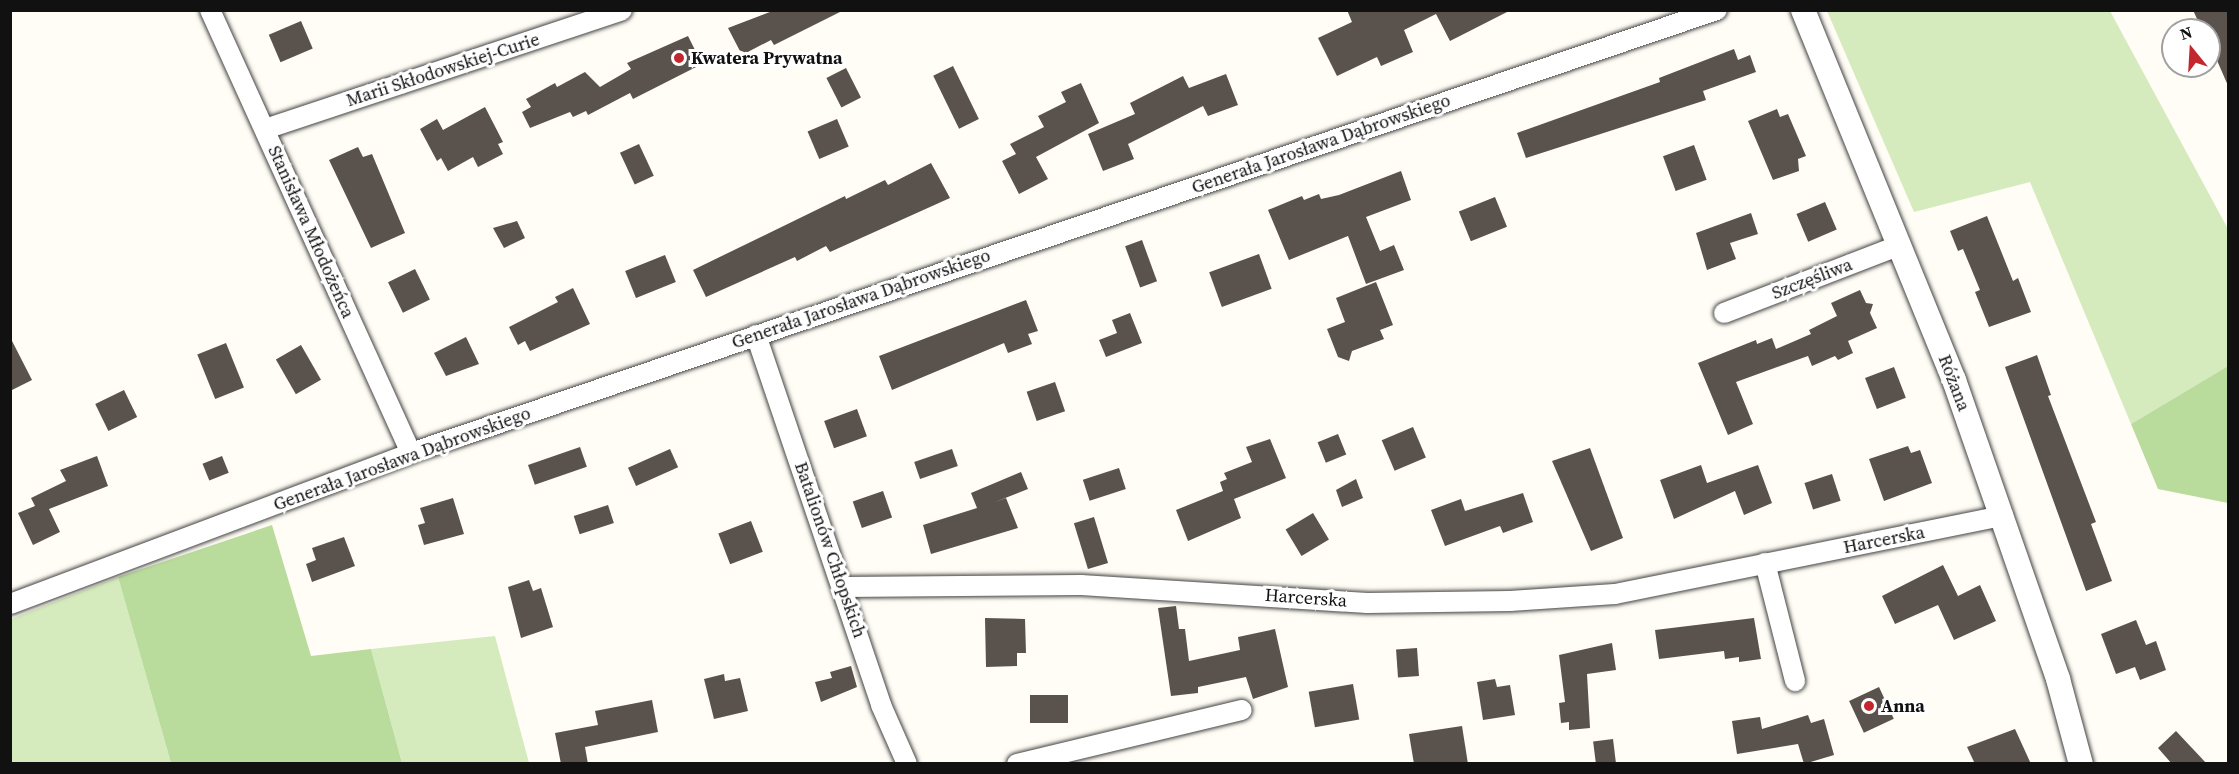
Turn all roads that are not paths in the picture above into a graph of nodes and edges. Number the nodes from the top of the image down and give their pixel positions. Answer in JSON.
{"nodes":[{"id":1,"x":210,"y":10,"type":"edge"},
{"id":2,"x":622,"y":10,"type":"edge"},
{"id":3,"x":1717,"y":10,"type":"edge"},
{"id":4,"x":1803,"y":10,"type":"edge"},
{"id":5,"x":265,"y":129,"type":"junction"},
{"id":6,"x":1900,"y":245,"type":"junction"},
{"id":7,"x":1724,"y":313,"type":"dead end"},
{"id":8,"x":756,"y":335,"type":"junction"},
{"id":9,"x":411,"y":453,"type":"junction"},
{"id":10,"x":2002,"y":516,"type":"junction"},
{"id":11,"x":1765,"y":563,"type":"junction"},
{"id":12,"x":844,"y":587,"type":"junction"},
{"id":13,"x":10,"y":604,"type":"edge"},
{"id":14,"x":1795,"y":681,"type":"dead end"},
{"id":15,"x":1242,"y":710,"type":"dead end"},
{"id":16,"x":907,"y":764,"type":"edge"},
{"id":17,"x":1017,"y":764,"type":"edge"},
{"id":18,"x":2081,"y":764,"type":"edge"}],
"edges":[{"from":1,"to":5,"type":"street","name":"Stanisława Młodożeńca"},
{"from":2,"to":5,"type":"street","name":"Marii Skłodowskiej-Curie"},
{"from":3,"to":8,"type":"street","name":"Generała Jarosława Dąbrowskiego"},
{"from":4,"to":6,"type":"street","name":"Różana"},
{"from":5,"to":9,"type":"street","name":"Stanisława Młodożeńca"},
{"from":6,"to":7,"type":"street","name":"Szczęśliwa"},
{"from":6,"to":10,"type":"street","name":"Różana"},
{"from":8,"to":9,"type":"street","name":"Generała Jarosława Dąbrowskiego"},
{"from":8,"to":12,"type":"street","name":"Batalionów Chłopskich"},
{"from":9,"to":13,"type":"street","name":"Generała Jarosława Dąbrowskiego"},
{"from":10,"to":11,"type":"street","name":"Harcerska"},
{"from":10,"to":18,"type":"street","name":"Różana"},
{"from":11,"to":12,"type":"street","name":"Harcerska"},
{"from":11,"to":14,"type":"street"},
{"from":12,"to":16,"type":"street","name":"Batalionów Chłopskich"},
{"from":15,"to":17,"type":"street"}]}
